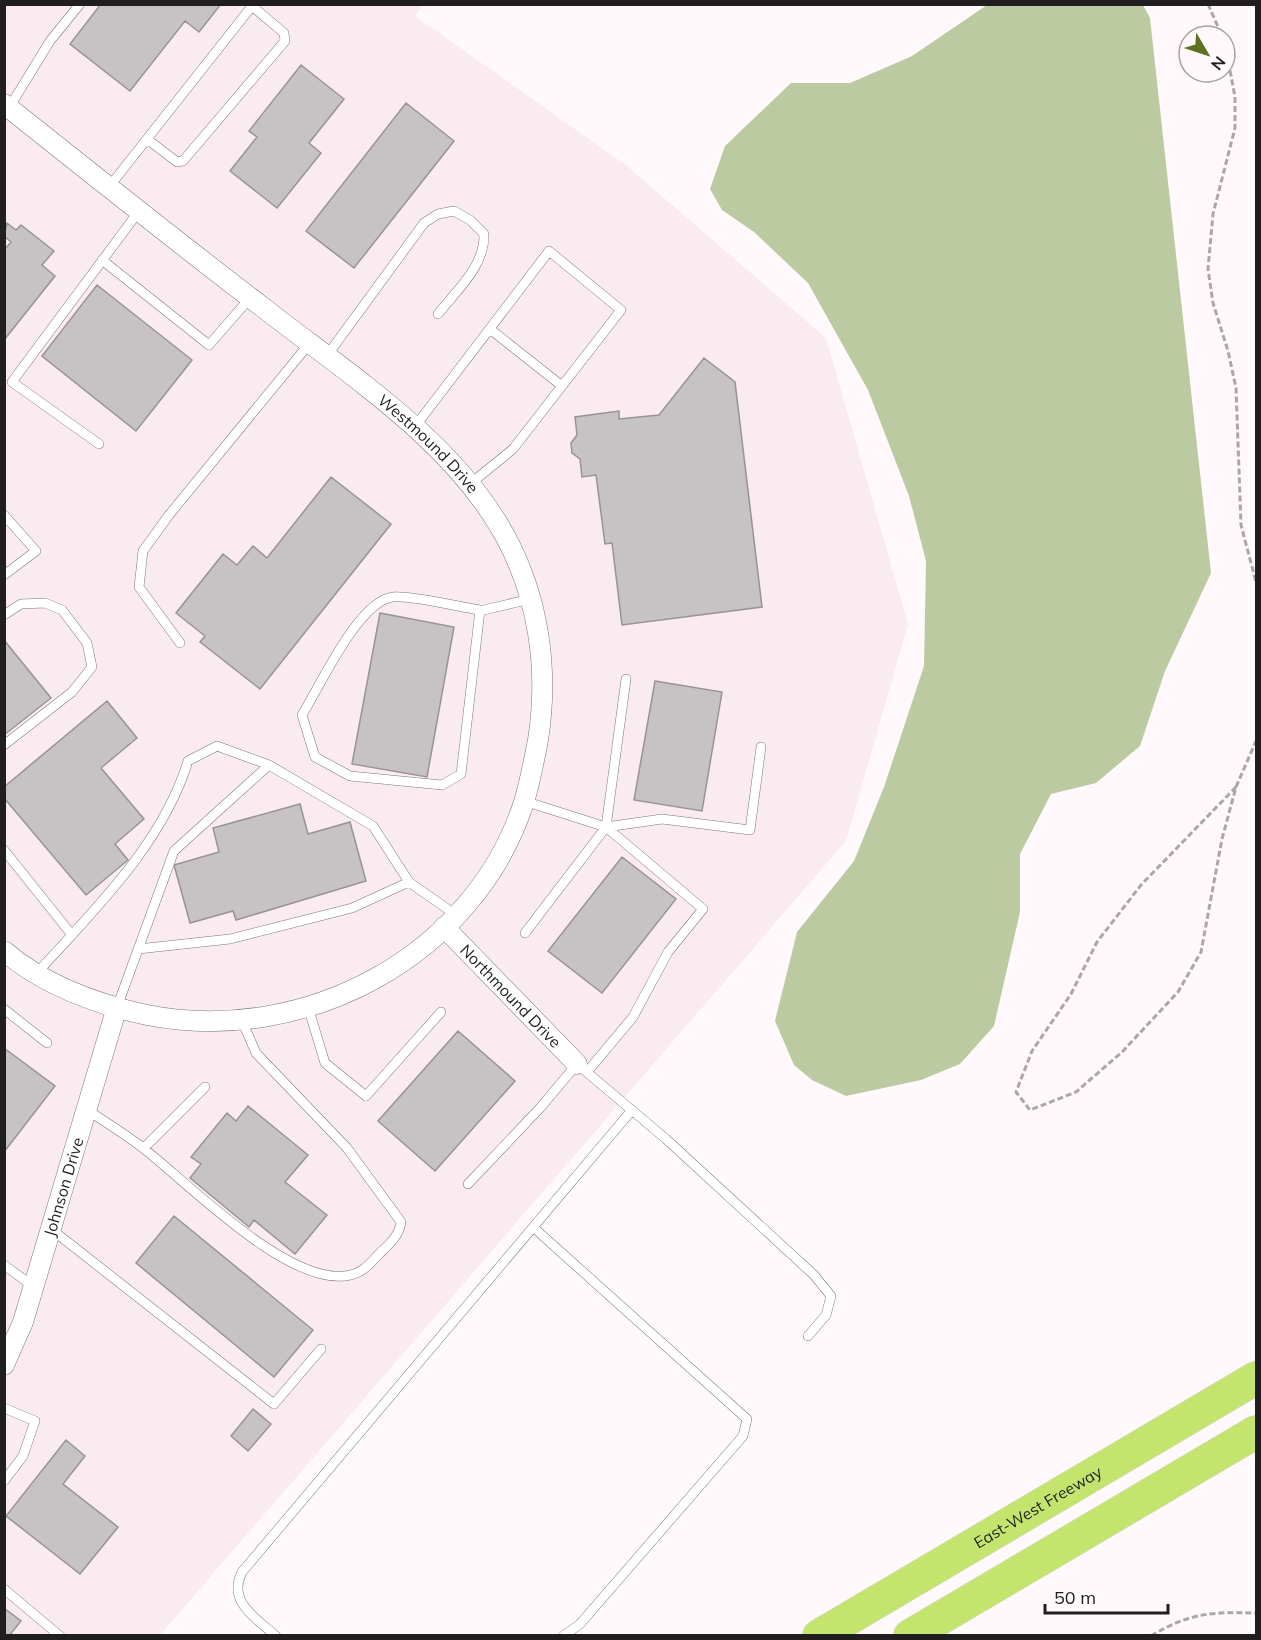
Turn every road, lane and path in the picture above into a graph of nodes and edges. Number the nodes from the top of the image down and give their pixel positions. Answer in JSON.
{"nodes":[{"id":1,"x":80,"y":4,"type":"edge"},
{"id":2,"x":1208,"y":4,"type":"edge"},
{"id":3,"x":1217,"y":24,"type":"edge"},
{"id":4,"x":1233,"y":84,"type":"edge"},
{"id":5,"x":7,"y":106,"type":"edge"},
{"id":6,"x":147,"y":139,"type":"junction"},
{"id":7,"x":109,"y":187,"type":"junction"},
{"id":8,"x":139,"y":211,"type":"junction"},
{"id":9,"x":102,"y":260,"type":"junction"},
{"id":10,"x":250,"y":298,"type":"junction"},
{"id":11,"x":438,"y":314,"type":"dead end"},
{"id":12,"x":490,"y":329,"type":"junction"},
{"id":13,"x":309,"y":344,"type":"junction"},
{"id":14,"x":326,"y":357,"type":"junction"},
{"id":15,"x":562,"y":386,"type":"junction"},
{"id":16,"x":414,"y":428,"type":"junction"},
{"id":17,"x":99,"y":444,"type":"dead end"},
{"id":18,"x":470,"y":484,"type":"junction"},
{"id":19,"x":4,"y":516,"type":"edge"},
{"id":20,"x":4,"y":575,"type":"edge"},
{"id":21,"x":1257,"y":582,"type":"edge"},
{"id":22,"x":530,"y":599,"type":"junction"},
{"id":23,"x":480,"y":610,"type":"junction"},
{"id":24,"x":4,"y":615,"type":"edge"},
{"id":25,"x":180,"y":644,"type":"dead end"},
{"id":26,"x":626,"y":678,"type":"dead end"},
{"id":27,"x":1257,"y":741,"type":"edge"},
{"id":28,"x":4,"y":745,"type":"edge"},
{"id":29,"x":761,"y":747,"type":"dead end"},
{"id":30,"x":268,"y":765,"type":"junction"},
{"id":31,"x":1236,"y":787,"type":"junction"},
{"id":32,"x":524,"y":801,"type":"junction"},
{"id":33,"x":606,"y":827,"type":"junction"},
{"id":34,"x":4,"y":850,"type":"edge"},
{"id":35,"x":409,"y":882,"type":"junction"},
{"id":36,"x":450,"y":921,"type":"junction"},
{"id":37,"x":525,"y":933,"type":"dead end"},
{"id":38,"x":72,"y":935,"type":"junction"},
{"id":39,"x":138,"y":949,"type":"junction"},
{"id":40,"x":4,"y":951,"type":"edge"},
{"id":41,"x":36,"y":974,"type":"junction"},
{"id":42,"x":117,"y":1007,"type":"junction"},
{"id":43,"x":308,"y":1007,"type":"junction"},
{"id":44,"x":4,"y":1009,"type":"edge"},
{"id":45,"x":441,"y":1012,"type":"dead end"},
{"id":46,"x":242,"y":1021,"type":"junction"},
{"id":47,"x":47,"y":1043,"type":"dead end"},
{"id":48,"x":582,"y":1068,"type":"junction"},
{"id":49,"x":204,"y":1087,"type":"dead end"},
{"id":50,"x":86,"y":1109,"type":"junction"},
{"id":51,"x":632,"y":1110,"type":"junction"},
{"id":52,"x":144,"y":1148,"type":"junction"},
{"id":53,"x":468,"y":1184,"type":"dead end"},
{"id":54,"x":51,"y":1228,"type":"junction"},
{"id":55,"x":534,"y":1228,"type":"junction"},
{"id":56,"x":4,"y":1264,"type":"edge"},
{"id":57,"x":33,"y":1287,"type":"junction"},
{"id":58,"x":808,"y":1336,"type":"dead end"},
{"id":59,"x":321,"y":1349,"type":"dead end"},
{"id":60,"x":4,"y":1365,"type":"edge"},
{"id":61,"x":1257,"y":1378,"type":"edge"},
{"id":62,"x":4,"y":1408,"type":"edge"},
{"id":63,"x":1257,"y":1432,"type":"edge"},
{"id":64,"x":4,"y":1481,"type":"edge"},
{"id":65,"x":4,"y":1589,"type":"edge"},
{"id":66,"x":1257,"y":1613,"type":"edge"},
{"id":67,"x":60,"y":1635,"type":"edge"},
{"id":68,"x":276,"y":1635,"type":"edge"},
{"id":69,"x":563,"y":1635,"type":"edge"},
{"id":70,"x":819,"y":1635,"type":"edge"},
{"id":71,"x":910,"y":1635,"type":"edge"},
{"id":72,"x":1151,"y":1635,"type":"edge"}],
"edges":[{"from":1,"to":5,"type":"lane"},
{"from":2,"to":3,"type":"path"},
{"from":4,"to":21,"type":"path"},
{"from":5,"to":7,"type":"street","name":"Westmound Drive"},
{"from":6,"to":6,"type":"lane"},
{"from":6,"to":7,"type":"lane"},
{"from":7,"to":8,"type":"street","name":"Westmound Drive"},
{"from":8,"to":9,"type":"lane"},
{"from":8,"to":10,"type":"street","name":"Westmound Drive"},
{"from":9,"to":10,"type":"lane"},
{"from":9,"to":17,"type":"lane"},
{"from":10,"to":13,"type":"street","name":"Westmound Drive"},
{"from":11,"to":14,"type":"lane"},
{"from":12,"to":15,"type":"lane"},
{"from":12,"to":15,"type":"lane"},
{"from":12,"to":16,"type":"lane"},
{"from":13,"to":14,"type":"street","name":"Westmound Drive"},
{"from":13,"to":25,"type":"lane"},
{"from":14,"to":16,"type":"street","name":"Westmound Drive"},
{"from":15,"to":18,"type":"lane"},
{"from":16,"to":18,"type":"street","name":"Westmound Drive"},
{"from":18,"to":22,"type":"street","name":"Westmound Drive"},
{"from":19,"to":20,"type":"lane"},
{"from":22,"to":23,"type":"lane"},
{"from":22,"to":32,"type":"street","name":"Westmound Drive"},
{"from":23,"to":23,"type":"lane"},
{"from":24,"to":28,"type":"lane"},
{"from":26,"to":33,"type":"lane"},
{"from":27,"to":31,"type":"path"},
{"from":29,"to":33,"type":"lane"},
{"from":30,"to":35,"type":"lane"},
{"from":30,"to":38,"type":"lane"},
{"from":30,"to":39,"type":"lane"},
{"from":31,"to":31,"type":"path"},
{"from":32,"to":33,"type":"lane"},
{"from":32,"to":36,"type":"street","name":"Westmound Drive"},
{"from":33,"to":37,"type":"lane"},
{"from":33,"to":48,"type":"lane"},
{"from":34,"to":38,"type":"lane"},
{"from":35,"to":36,"type":"lane"},
{"from":35,"to":39,"type":"lane"},
{"from":36,"to":43,"type":"street","name":"Westmound Drive"},
{"from":36,"to":48,"type":"street","name":"Northmound Drive"},
{"from":38,"to":41,"type":"lane"},
{"from":39,"to":42,"type":"lane"},
{"from":40,"to":41,"type":"street","name":"Westmound Drive"},
{"from":41,"to":42,"type":"street","name":"Westmound Drive"},
{"from":42,"to":46,"type":"street","name":"Westmound Drive"},
{"from":42,"to":50,"type":"street","name":"Johnson Drive"},
{"from":43,"to":45,"type":"lane"},
{"from":43,"to":46,"type":"street","name":"Westmound Drive"},
{"from":44,"to":47,"type":"lane"},
{"from":46,"to":52,"type":"lane"},
{"from":48,"to":51,"type":"lane"},
{"from":48,"to":53,"type":"lane"},
{"from":49,"to":52,"type":"lane"},
{"from":50,"to":52,"type":"lane"},
{"from":50,"to":54,"type":"street","name":"Johnson Drive"},
{"from":51,"to":55,"type":"lane"},
{"from":51,"to":58,"type":"lane"},
{"from":54,"to":57,"type":"street","name":"Johnson Drive"},
{"from":54,"to":59,"type":"lane"},
{"from":55,"to":68,"type":"lane"},
{"from":55,"to":69,"type":"lane"},
{"from":56,"to":57,"type":"lane"},
{"from":57,"to":60,"type":"street","name":"Johnson Drive"},
{"from":61,"to":70,"type":"highway","name":"East-West Freeway"},
{"from":62,"to":64,"type":"lane"},
{"from":63,"to":71,"type":"highway"},
{"from":65,"to":67,"type":"lane"},
{"from":66,"to":72,"type":"path"}]}
